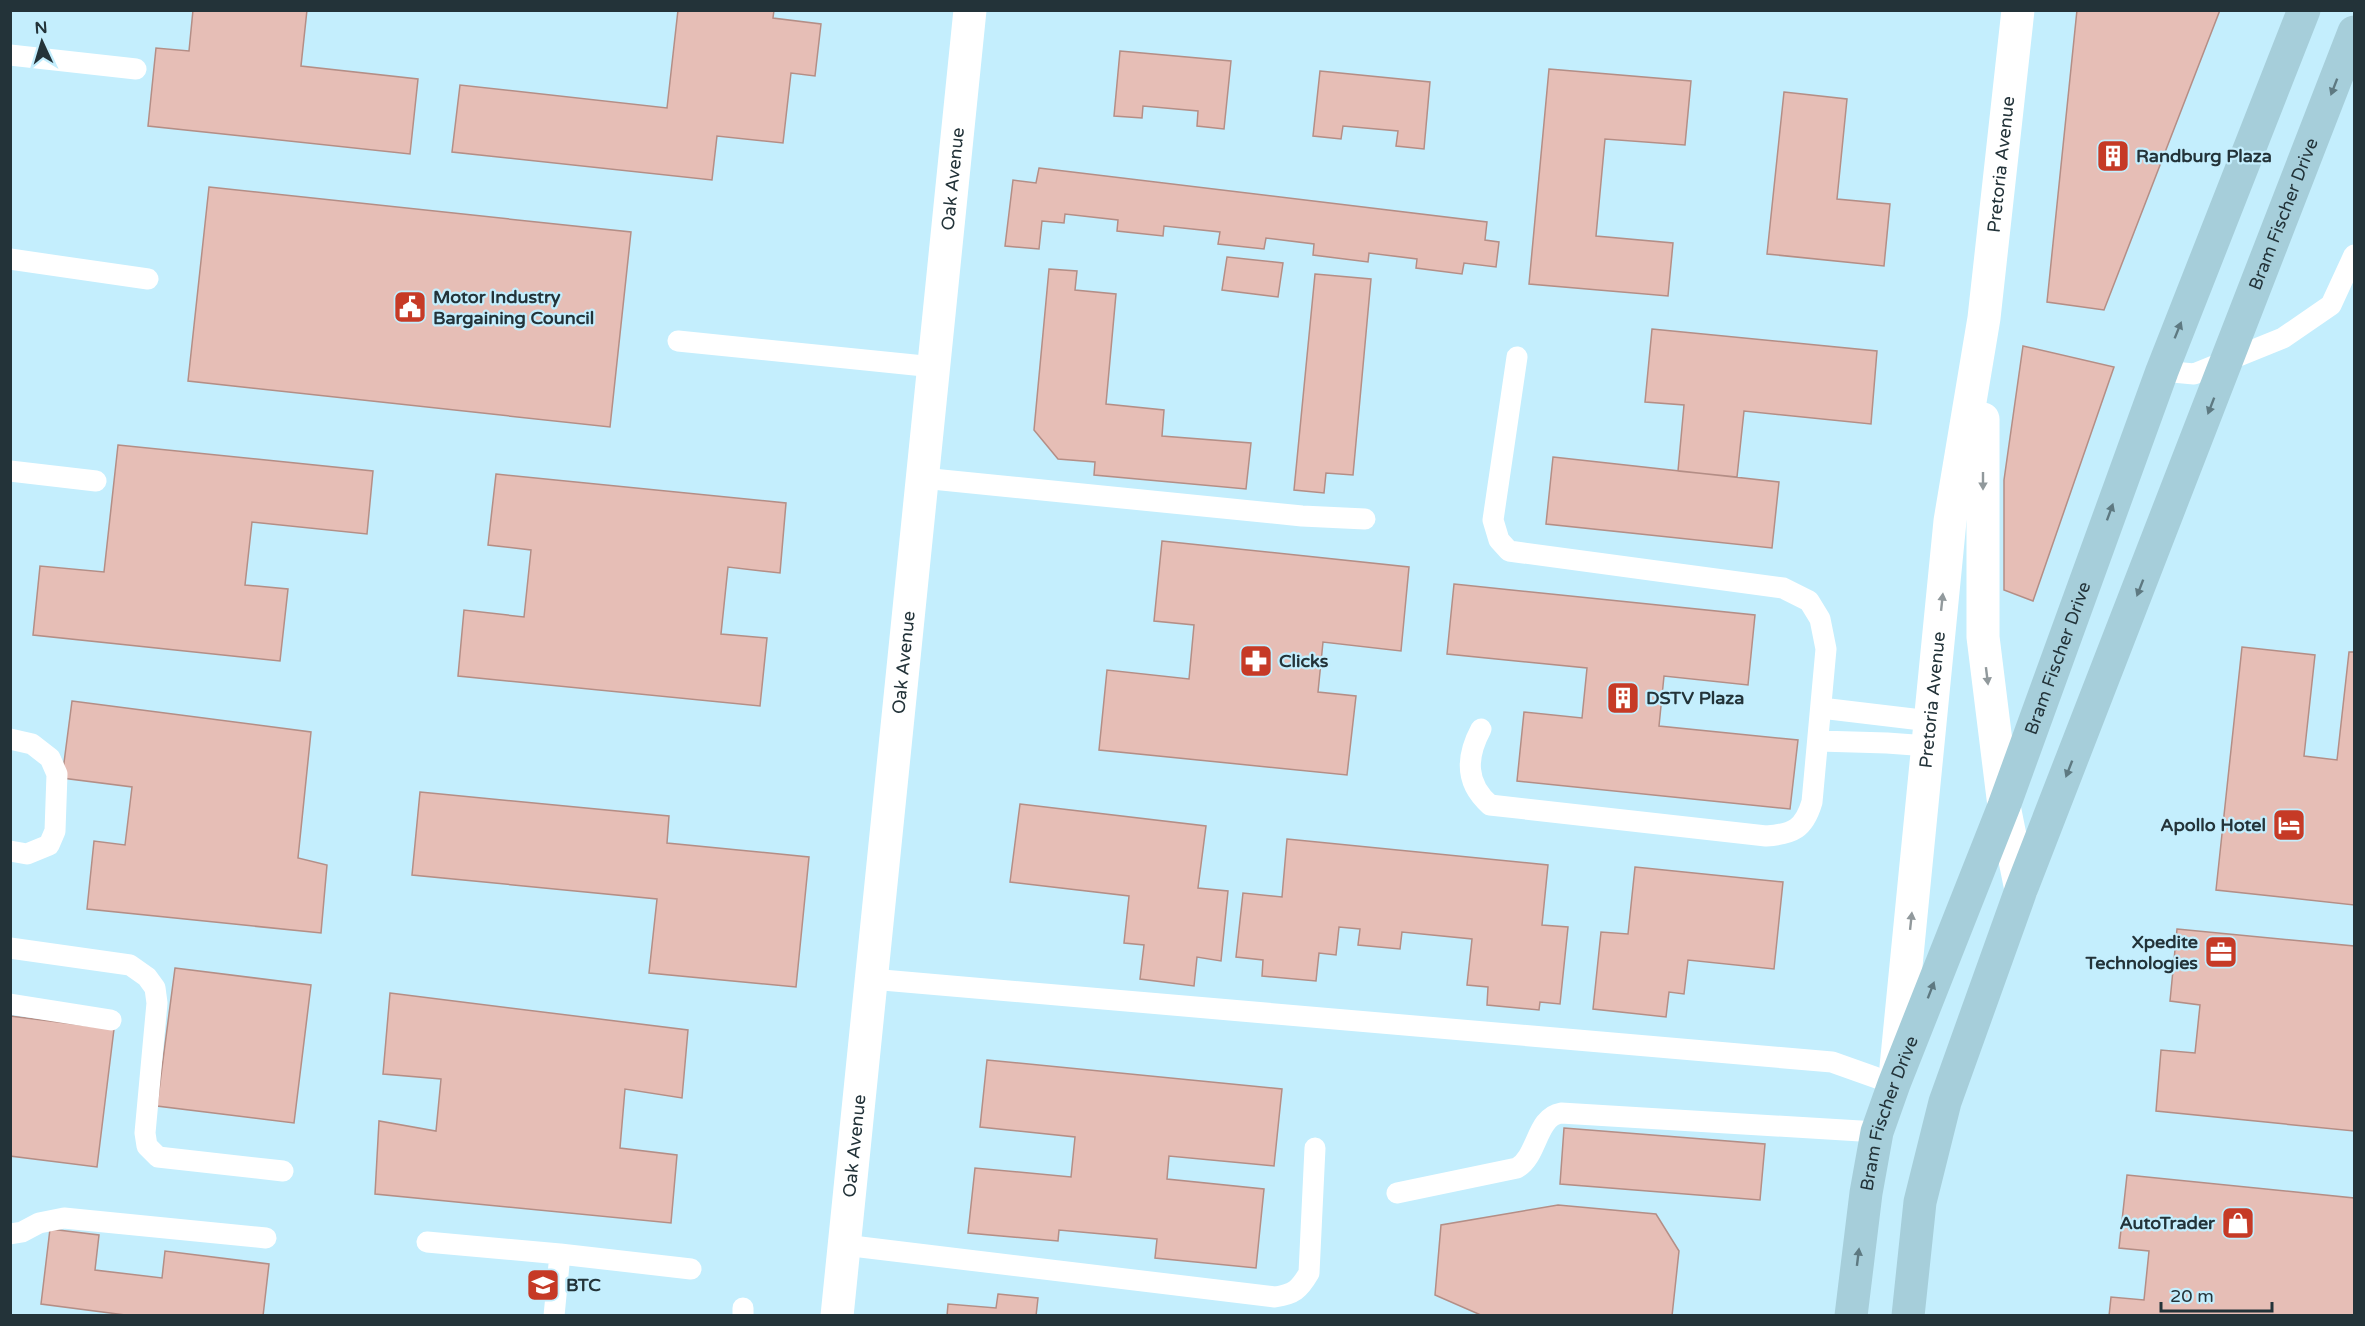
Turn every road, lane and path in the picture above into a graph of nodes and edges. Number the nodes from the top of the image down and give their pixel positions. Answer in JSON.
{"nodes":[{"id":1,"x":970,"y":10,"type":"edge"},
{"id":2,"x":2018,"y":10,"type":"edge"},
{"id":3,"x":2304,"y":10,"type":"edge"},
{"id":4,"x":2355,"y":32,"type":"edge"},
{"id":5,"x":10,"y":55,"type":"edge"},
{"id":6,"x":136,"y":69,"type":"dead end"},
{"id":7,"x":2355,"y":255,"type":"edge"},
{"id":8,"x":10,"y":259,"type":"edge"},
{"id":9,"x":148,"y":279,"type":"dead end"},
{"id":10,"x":1984,"y":318,"type":"junction"},
{"id":11,"x":678,"y":341,"type":"dead end"},
{"id":12,"x":1517,"y":357,"type":"dead end"},
{"id":13,"x":2228,"y":360,"type":"junction"},
{"id":14,"x":934,"y":367,"type":"junction"},
{"id":15,"x":2162,"y":371,"type":"junction"},
{"id":16,"x":10,"y":471,"type":"edge"},
{"id":17,"x":922,"y":478,"type":"junction"},
{"id":18,"x":96,"y":481,"type":"dead end"},
{"id":19,"x":1365,"y":519,"type":"dead end"},
{"id":20,"x":1821,"y":708,"type":"junction"},
{"id":21,"x":1481,"y":729,"type":"dead end"},
{"id":22,"x":1929,"y":734,"type":"junction"},
{"id":23,"x":10,"y":739,"type":"edge"},
{"id":24,"x":1819,"y":741,"type":"junction"},
{"id":25,"x":2004,"y":806,"type":"junction"},
{"id":26,"x":10,"y":851,"type":"edge"},
{"id":27,"x":2021,"y":890,"type":"junction"},
{"id":28,"x":10,"y":948,"type":"edge"},
{"id":29,"x":871,"y":980,"type":"junction"},
{"id":30,"x":10,"y":1004,"type":"edge"},
{"id":31,"x":111,"y":1020,"type":"dead end"},
{"id":32,"x":1894,"y":1084,"type":"junction"},
{"id":33,"x":1877,"y":1132,"type":"junction"},
{"id":34,"x":1315,"y":1148,"type":"dead end"},
{"id":35,"x":283,"y":1171,"type":"dead end"},
{"id":36,"x":1397,"y":1193,"type":"dead end"},
{"id":37,"x":10,"y":1234,"type":"edge"},
{"id":38,"x":266,"y":1238,"type":"dead end"},
{"id":39,"x":427,"y":1242,"type":"dead end"},
{"id":40,"x":844,"y":1245,"type":"junction"},
{"id":41,"x":560,"y":1254,"type":"junction"},
{"id":42,"x":691,"y":1269,"type":"dead end"},
{"id":43,"x":554,"y":1316,"type":"edge"},
{"id":44,"x":837,"y":1316,"type":"edge"},
{"id":45,"x":1851,"y":1316,"type":"edge"},
{"id":46,"x":1908,"y":1316,"type":"edge"}],
"edges":[{"from":1,"to":14,"type":"street","name":"Oak Avenue"},
{"from":2,"to":10,"type":"street","name":"Pretoria Avenue"},
{"from":15,"to":3,"type":"main road","name":"Bram Fischer Drive","one_way":true},
{"from":4,"to":13,"type":"main road","name":"Bram Fischer Drive","one_way":true},
{"from":5,"to":6,"type":"lane"},
{"from":7,"to":13,"type":"lane"},
{"from":8,"to":9,"type":"lane"},
{"from":22,"to":10,"type":"street","name":"Pretoria Avenue","one_way":true},
{"from":10,"to":25,"type":"street","name":"Pretoria Avenue","one_way":true},
{"from":11,"to":14,"type":"lane"},
{"from":12,"to":20,"type":"lane"},
{"from":13,"to":15,"type":"lane"},
{"from":13,"to":27,"type":"main road","name":"Bram Fischer Drive","one_way":true},
{"from":14,"to":17,"type":"street","name":"Oak Avenue"},
{"from":25,"to":15,"type":"main road","name":"Bram Fischer Drive","one_way":true},
{"from":16,"to":18,"type":"lane"},
{"from":17,"to":19,"type":"lane"},
{"from":17,"to":29,"type":"street","name":"Oak Avenue"},
{"from":20,"to":22,"type":"lane"},
{"from":20,"to":24,"type":"lane"},
{"from":21,"to":24,"type":"lane"},
{"from":22,"to":24,"type":"lane"},
{"from":32,"to":22,"type":"street","name":"Pretoria Avenue","one_way":true},
{"from":23,"to":26,"type":"lane"},
{"from":25,"to":27,"type":"street","name":"Pretoria Avenue"},
{"from":32,"to":25,"type":"main road","name":"Bram Fischer Drive","one_way":true},
{"from":27,"to":46,"type":"main road","name":"Bram Fischer Drive"},
{"from":28,"to":35,"type":"lane"},
{"from":29,"to":32,"type":"lane"},
{"from":29,"to":40,"type":"street","name":"Oak Avenue"},
{"from":30,"to":31,"type":"lane"},
{"from":32,"to":33,"type":"main road","name":"Bram Fischer Drive"},
{"from":33,"to":36,"type":"lane"},
{"from":45,"to":33,"type":"main road","name":"Bram Fischer Drive","one_way":true},
{"from":34,"to":40,"type":"lane"},
{"from":37,"to":38,"type":"lane"},
{"from":39,"to":41,"type":"lane"},
{"from":40,"to":44,"type":"street","name":"Oak Avenue"},
{"from":41,"to":42,"type":"lane"},
{"from":41,"to":43,"type":"lane"}]}
